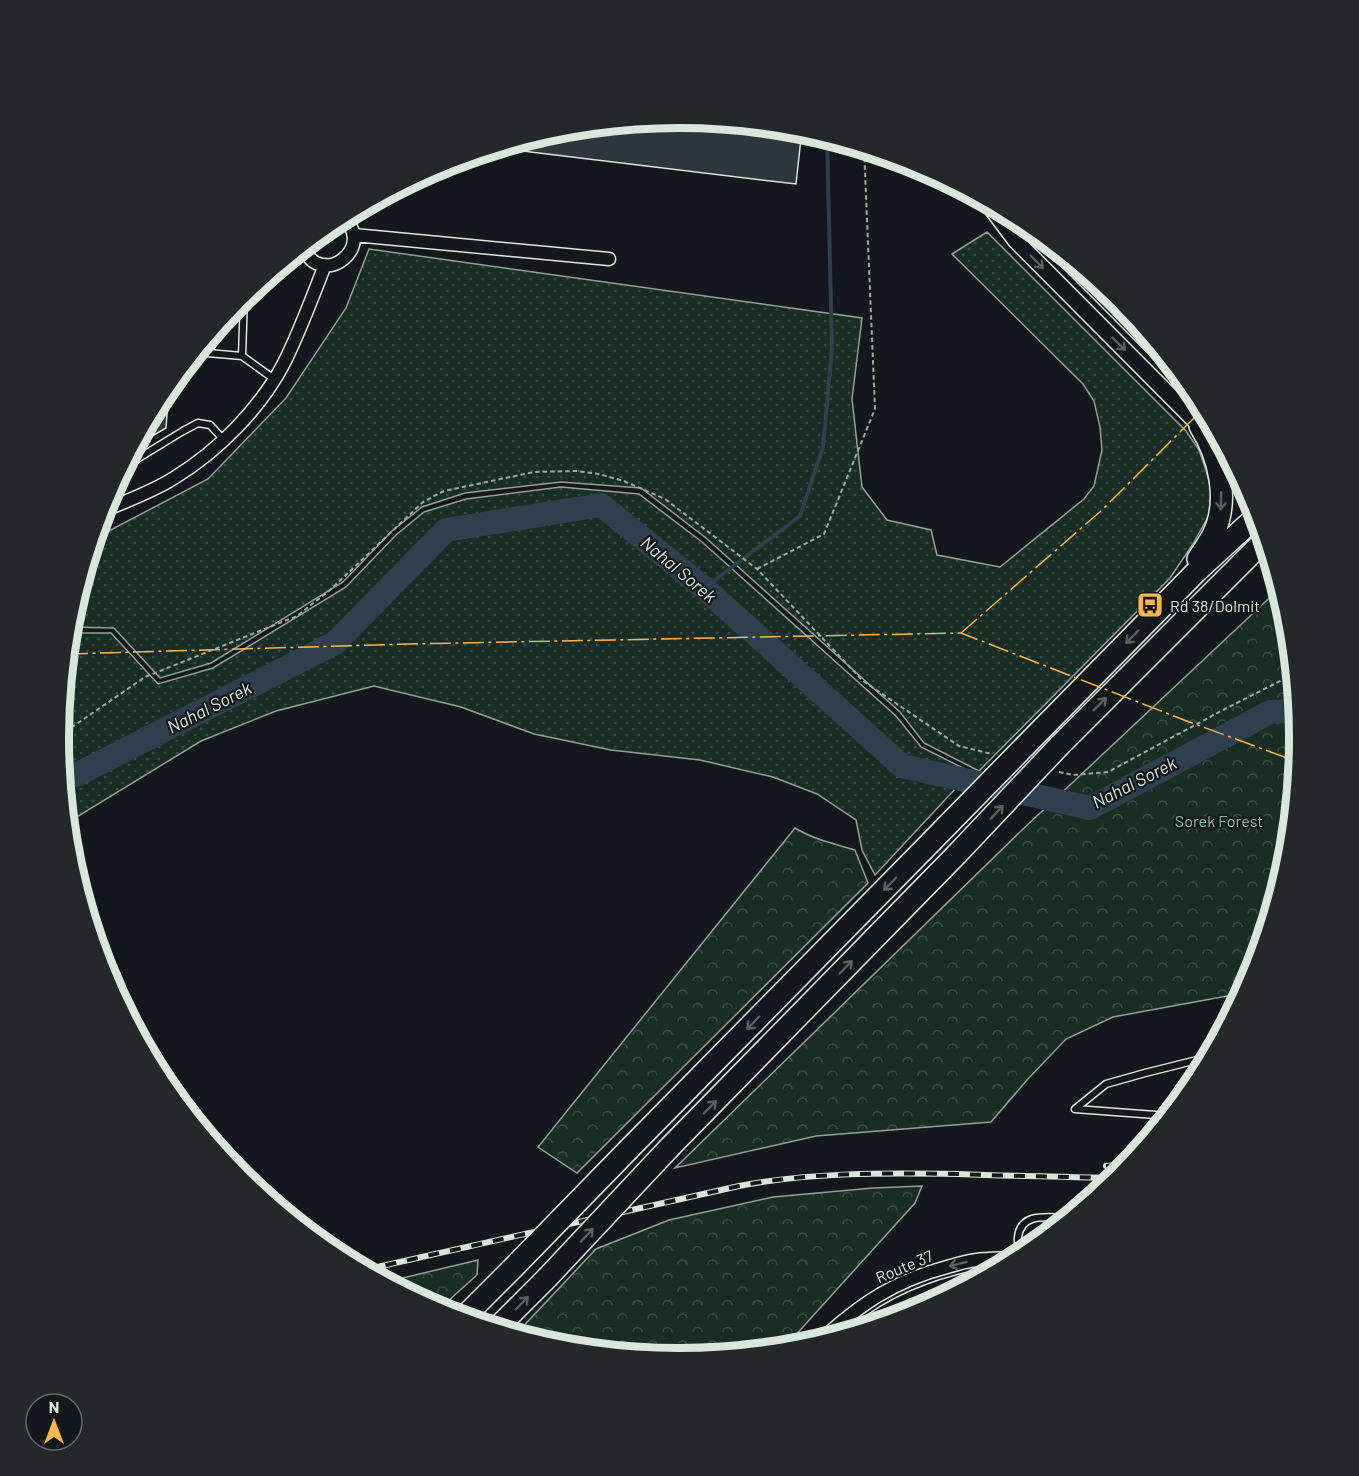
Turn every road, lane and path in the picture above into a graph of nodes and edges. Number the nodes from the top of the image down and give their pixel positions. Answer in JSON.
{"nodes":[{"id":1,"x":864,"y":156,"type":"edge"},
{"id":2,"x":998,"y":217,"type":"edge"},
{"id":3,"x":350,"y":224,"type":"edge"},
{"id":4,"x":348,"y":225,"type":"edge"},
{"id":5,"x":352,"y":231,"type":"junction"},
{"id":6,"x":308,"y":254,"type":"edge"},
{"id":7,"x":609,"y":259,"type":"dead end"},
{"id":8,"x":325,"y":265,"type":"junction"},
{"id":9,"x":244,"y":311,"type":"edge"},
{"id":10,"x":206,"y":353,"type":"edge"},
{"id":11,"x":242,"y":356,"type":"junction"},
{"id":12,"x":274,"y":379,"type":"junction"},
{"id":13,"x":1200,"y":426,"type":"junction"},
{"id":14,"x":1209,"y":435,"type":"edge"},
{"id":15,"x":223,"y":439,"type":"junction"},
{"id":16,"x":137,"y":459,"type":"edge"},
{"id":17,"x":114,"y":506,"type":"edge"},
{"id":18,"x":1251,"y":522,"type":"edge"},
{"id":19,"x":1259,"y":546,"type":"edge"},
{"id":20,"x":1263,"y":560,"type":"edge"},
{"id":21,"x":757,"y":568,"type":"junction"},
{"id":22,"x":1225,"y":579,"type":"junction"},
{"id":23,"x":1173,"y":595,"type":"junction"},
{"id":24,"x":1287,"y":678,"type":"edge"},
{"id":25,"x":69,"y":729,"type":"edge"},
{"id":26,"x":993,"y":755,"type":"dead end"},
{"id":27,"x":1050,"y":769,"type":"dead end"},
{"id":28,"x":1197,"y":1061,"type":"edge"},
{"id":29,"x":1160,"y":1115,"type":"edge"},
{"id":30,"x":1056,"y":1218,"type":"edge"},
{"id":31,"x":1019,"y":1246,"type":"edge"},
{"id":32,"x":999,"y":1258,"type":"edge"},
{"id":33,"x":961,"y":1280,"type":"edge"},
{"id":34,"x":470,"y":1311,"type":"edge"},
{"id":35,"x":880,"y":1315,"type":"edge"},
{"id":36,"x":503,"y":1322,"type":"edge"},
{"id":37,"x":834,"y":1329,"type":"edge"}],
"edges":[{"from":1,"to":21,"type":"path"},
{"from":2,"to":13,"type":"street","one_way":true},
{"from":3,"to":5,"type":"street"},
{"from":4,"to":5,"type":"street"},
{"from":5,"to":7,"type":"street"},
{"from":5,"to":8,"type":"street"},
{"from":6,"to":8,"type":"street"},
{"from":8,"to":12,"type":"street"},
{"from":9,"to":11,"type":"lane"},
{"from":10,"to":11,"type":"lane"},
{"from":11,"to":12,"type":"lane"},
{"from":12,"to":15,"type":"street"},
{"from":13,"to":14,"type":"street"},
{"from":13,"to":23,"type":"highway","one_way":true},
{"from":15,"to":16,"type":"lane"},
{"from":15,"to":17,"type":"street"},
{"from":18,"to":23,"type":"highway"},
{"from":19,"to":22,"type":"highway"},
{"from":20,"to":22,"type":"highway"},
{"from":21,"to":25,"type":"path"},
{"from":21,"to":26,"type":"path"},
{"from":36,"to":22,"type":"highway","one_way":true,"bridge":true},
{"from":23,"to":34,"type":"highway","one_way":true,"bridge":true},
{"from":24,"to":27,"type":"path"},
{"from":28,"to":29,"type":"lane"},
{"from":30,"to":31,"type":"lane"},
{"from":32,"to":37,"type":"street","name":"Route 37","one_way":true},
{"from":33,"to":35,"type":"street","name":"Route 37"}]}
